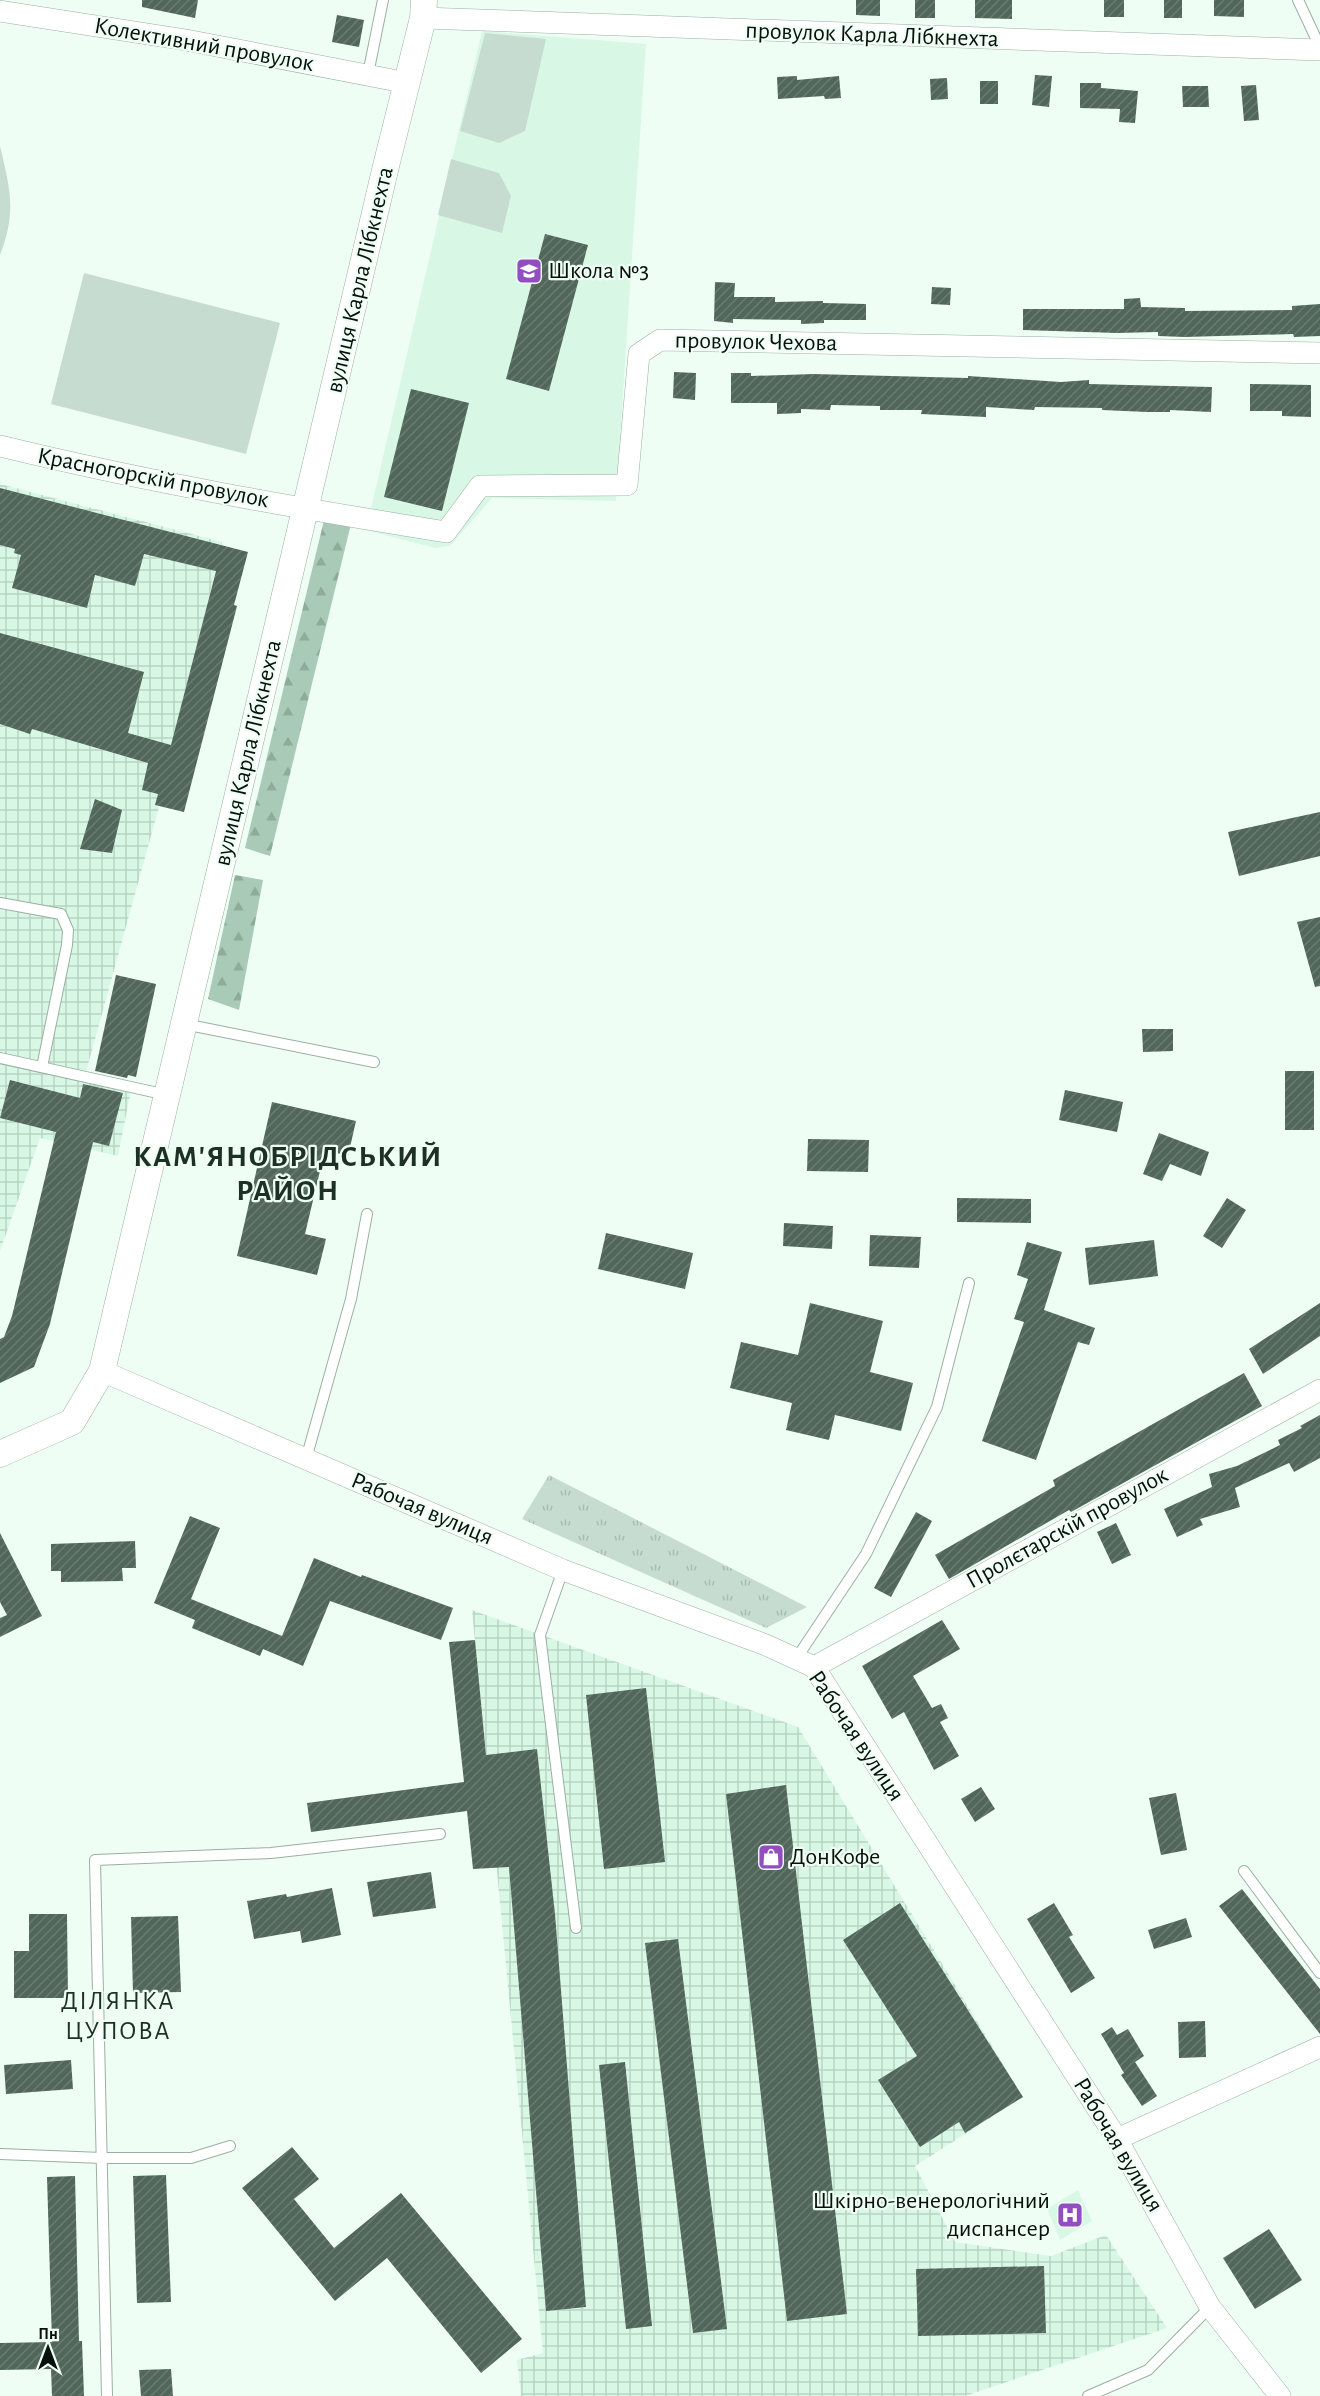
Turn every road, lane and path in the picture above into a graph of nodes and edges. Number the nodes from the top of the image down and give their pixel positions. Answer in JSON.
{"nodes":[{"id":1,"x":384,"y":0,"type":"edge"},
{"id":2,"x":1298,"y":0,"type":"edge"},
{"id":3,"x":424,"y":9,"type":"edge"},
{"id":4,"x":0,"y":11,"type":"edge"},
{"id":5,"x":1320,"y":49,"type":"edge"},
{"id":6,"x":368,"y":74,"type":"junction"},
{"id":7,"x":408,"y":84,"type":"junction"},
{"id":8,"x":1320,"y":353,"type":"edge"},
{"id":9,"x":0,"y":446,"type":"edge"},
{"id":10,"x":305,"y":509,"type":"junction"},
{"id":11,"x":0,"y":903,"type":"edge"},
{"id":12,"x":184,"y":1024,"type":"junction"},
{"id":13,"x":0,"y":1058,"type":"edge"},
{"id":14,"x":374,"y":1062,"type":"dead end"},
{"id":15,"x":42,"y":1067,"type":"junction"},
{"id":16,"x":167,"y":1095,"type":"junction"},
{"id":17,"x":367,"y":1214,"type":"dead end"},
{"id":18,"x":969,"y":1283,"type":"dead end"},
{"id":19,"x":102,"y":1371,"type":"junction"},
{"id":20,"x":1320,"y":1390,"type":"edge"},
{"id":21,"x":0,"y":1454,"type":"edge"},
{"id":22,"x":306,"y":1459,"type":"junction"},
{"id":23,"x":563,"y":1570,"type":"junction"},
{"id":24,"x":805,"y":1663,"type":"junction"},
{"id":25,"x":440,"y":1833,"type":"dead end"},
{"id":26,"x":1244,"y":1871,"type":"dead end"},
{"id":27,"x":576,"y":1928,"type":"dead end"},
{"id":28,"x":1320,"y":1972,"type":"edge"},
{"id":29,"x":1320,"y":2047,"type":"edge"},
{"id":30,"x":1117,"y":2139,"type":"junction"},
{"id":31,"x":231,"y":2146,"type":"dead end"},
{"id":32,"x":0,"y":2154,"type":"edge"},
{"id":33,"x":102,"y":2158,"type":"junction"},
{"id":34,"x":1210,"y":2307,"type":"junction"},
{"id":35,"x":107,"y":2396,"type":"edge"},
{"id":36,"x":1088,"y":2396,"type":"edge"},
{"id":37,"x":1281,"y":2396,"type":"edge"}],
"edges":[{"from":1,"to":6,"type":"lane"},
{"from":2,"to":5,"type":"lane"},
{"from":3,"to":5,"type":"street","name":"провулок Карла Лібкнехта"},
{"from":3,"to":7,"type":"street","name":"вулиця Карла Лібкнехта"},
{"from":4,"to":6,"type":"street","name":"Колективний провулок"},
{"from":6,"to":7,"type":"street","name":"Колективний провулок"},
{"from":7,"to":10,"type":"street","name":"вулиця Карла Лібкнехта"},
{"from":8,"to":10,"type":"street","name":"провулок Чехова"},
{"from":9,"to":10,"type":"street","name":"Красногорскій провулок"},
{"from":10,"to":12,"type":"street","name":"вулиця Карла Лібкнехта"},
{"from":11,"to":15,"type":"lane"},
{"from":12,"to":14,"type":"lane"},
{"from":12,"to":16,"type":"street","name":"вулиця Карла Лібкнехта"},
{"from":13,"to":15,"type":"lane"},
{"from":15,"to":16,"type":"lane"},
{"from":16,"to":19,"type":"street","name":"вулиця Карла Лібкнехта"},
{"from":17,"to":22,"type":"lane"},
{"from":18,"to":24,"type":"lane"},
{"from":19,"to":21,"type":"street","name":"вулиця Карла Лібкнехта"},
{"from":19,"to":22,"type":"street","name":"Рабочая вулиця"},
{"from":20,"to":24,"type":"street","name":"Пролєтарскій провулок"},
{"from":22,"to":23,"type":"street","name":"Рабочая вулиця"},
{"from":23,"to":24,"type":"street","name":"Рабочая вулиця"},
{"from":23,"to":27,"type":"lane"},
{"from":24,"to":30,"type":"street","name":"Рабочая вулиця"},
{"from":25,"to":33,"type":"lane"},
{"from":26,"to":28,"type":"lane"},
{"from":29,"to":30,"type":"street"},
{"from":30,"to":34,"type":"street","name":"Рабочая вулиця"},
{"from":31,"to":33,"type":"lane"},
{"from":32,"to":33,"type":"lane"},
{"from":33,"to":35,"type":"lane"},
{"from":34,"to":36,"type":"lane"},
{"from":34,"to":37,"type":"street","name":"Рабочая вулиця"}]}
